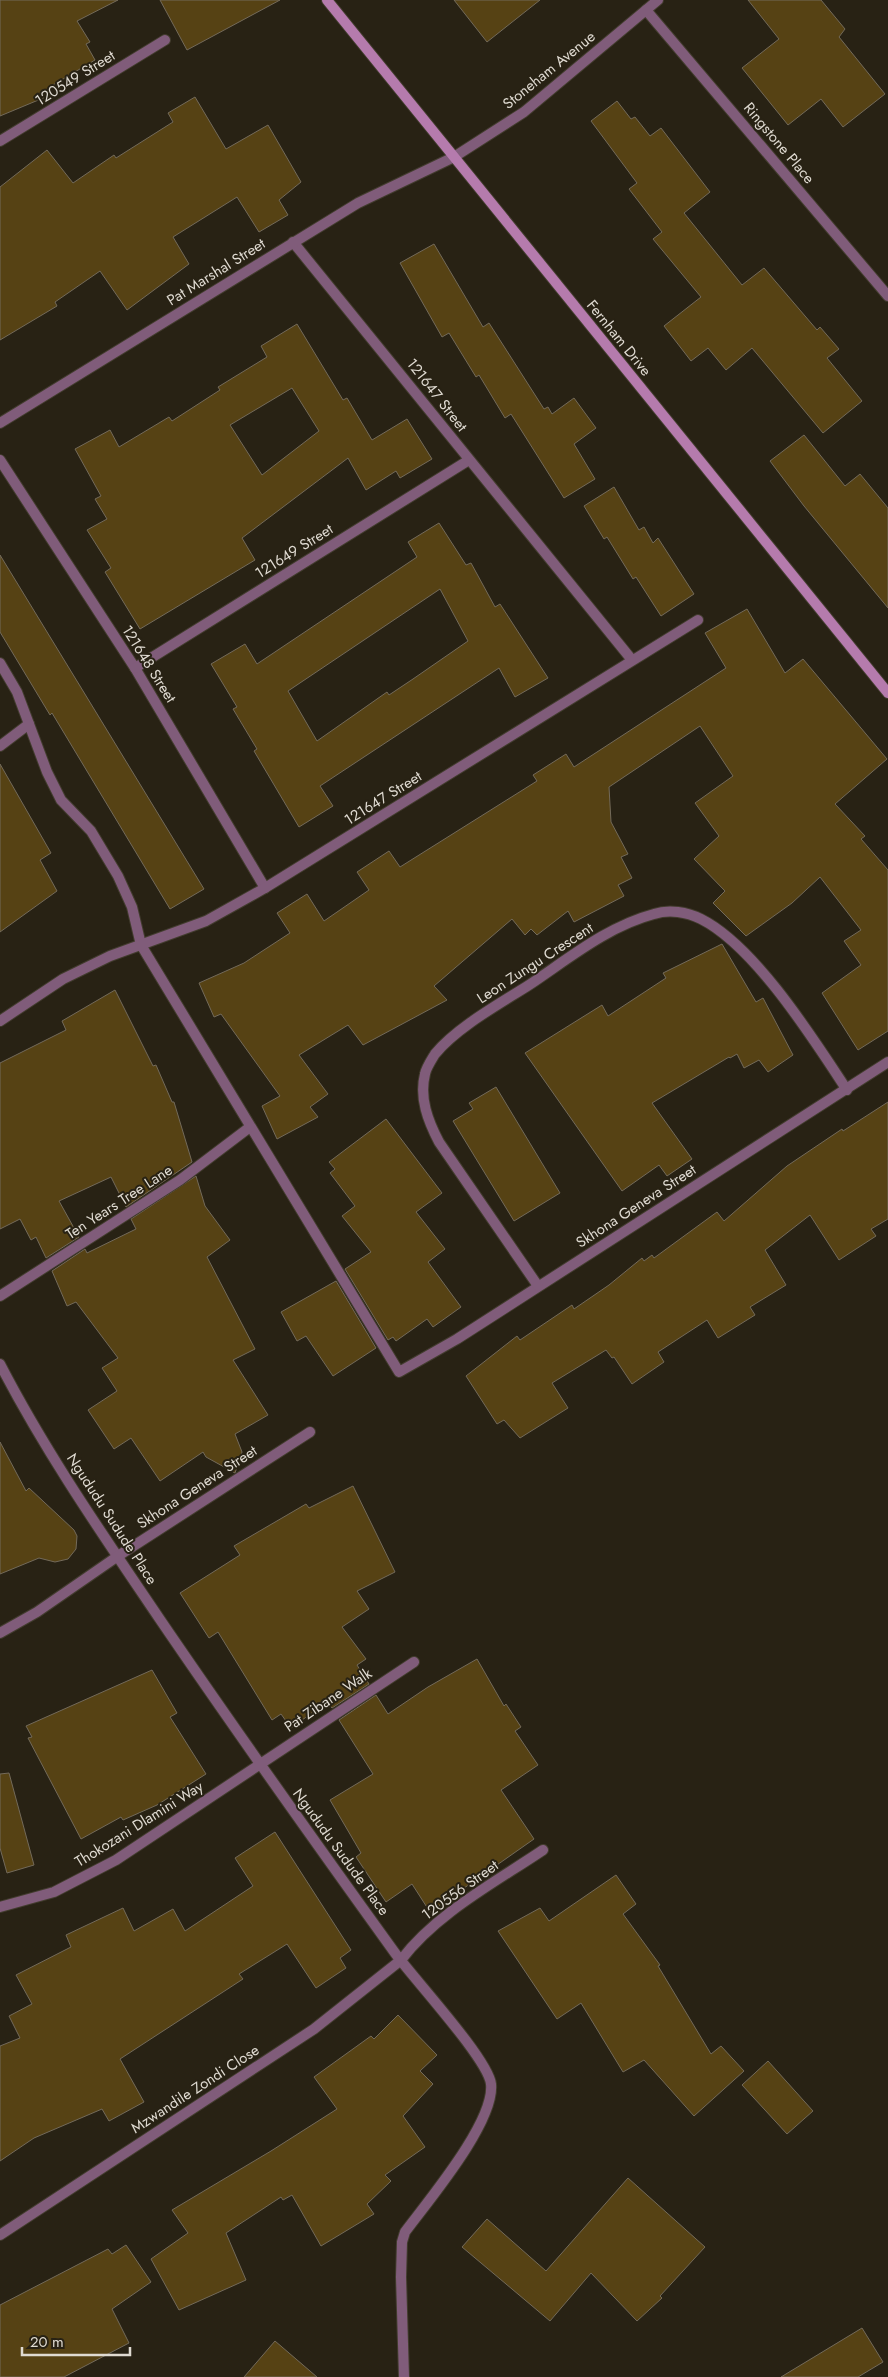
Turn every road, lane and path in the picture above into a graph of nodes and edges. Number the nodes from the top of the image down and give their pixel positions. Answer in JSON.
{"nodes":[{"id":1,"x":327,"y":0,"type":"edge"},
{"id":2,"x":658,"y":0,"type":"edge"},
{"id":3,"x":646,"y":10,"type":"junction"},
{"id":4,"x":165,"y":40,"type":"dead end"},
{"id":5,"x":0,"y":141,"type":"edge"},
{"id":6,"x":454,"y":157,"type":"junction"},
{"id":7,"x":293,"y":242,"type":"junction"},
{"id":8,"x":888,"y":296,"type":"edge"},
{"id":9,"x":0,"y":423,"type":"edge"},
{"id":10,"x":0,"y":460,"type":"edge"},
{"id":11,"x":469,"y":460,"type":"junction"},
{"id":12,"x":698,"y":620,"type":"dead end"},
{"id":13,"x":632,"y":660,"type":"junction"},
{"id":14,"x":0,"y":663,"type":"edge"},
{"id":15,"x":135,"y":668,"type":"junction"},
{"id":16,"x":888,"y":693,"type":"edge"},
{"id":17,"x":29,"y":724,"type":"junction"},
{"id":18,"x":0,"y":746,"type":"edge"},
{"id":19,"x":265,"y":888,"type":"junction"},
{"id":20,"x":141,"y":945,"type":"junction"},
{"id":21,"x":0,"y":1021,"type":"edge"},
{"id":22,"x":888,"y":1062,"type":"edge"},
{"id":23,"x":847,"y":1090,"type":"junction"},
{"id":24,"x":250,"y":1127,"type":"junction"},
{"id":25,"x":538,"y":1286,"type":"junction"},
{"id":26,"x":0,"y":1296,"type":"edge"},
{"id":27,"x":0,"y":1364,"type":"edge"},
{"id":28,"x":310,"y":1432,"type":"dead end"},
{"id":29,"x":118,"y":1556,"type":"junction"},
{"id":30,"x":0,"y":1633,"type":"edge"},
{"id":31,"x":414,"y":1662,"type":"dead end"},
{"id":32,"x":260,"y":1766,"type":"junction"},
{"id":33,"x":543,"y":1850,"type":"dead end"},
{"id":34,"x":0,"y":1907,"type":"edge"},
{"id":35,"x":401,"y":1960,"type":"junction"},
{"id":36,"x":0,"y":2235,"type":"edge"},
{"id":37,"x":404,"y":2377,"type":"edge"}],
"edges":[{"from":1,"to":6,"type":"street","name":"Fernham Drive"},
{"from":2,"to":3,"type":"street","name":"Stoneham Avenue"},
{"from":3,"to":6,"type":"street","name":"Stoneham Avenue"},
{"from":3,"to":8,"type":"street","name":"Ringstone Place"},
{"from":4,"to":5,"type":"street","name":"120549 Street"},
{"from":6,"to":7,"type":"street","name":"Pat Marshal Street"},
{"from":6,"to":16,"type":"street","name":"Fernham Drive"},
{"from":7,"to":9,"type":"street","name":"Pat Marshal Street"},
{"from":7,"to":11,"type":"street","name":"121647 Street"},
{"from":10,"to":15,"type":"street","name":"121648 Street"},
{"from":11,"to":13,"type":"street","name":"121647 Street"},
{"from":11,"to":15,"type":"street","name":"121649 Street"},
{"from":12,"to":13,"type":"street","name":"121647 Street"},
{"from":13,"to":19,"type":"street","name":"121647 Street"},
{"from":14,"to":17,"type":"street"},
{"from":15,"to":19,"type":"street","name":"121648 Street"},
{"from":17,"to":18,"type":"street"},
{"from":17,"to":20,"type":"street"},
{"from":19,"to":20,"type":"street","name":"121647 Street"},
{"from":20,"to":21,"type":"street","name":"121647 Street"},
{"from":20,"to":24,"type":"street"},
{"from":22,"to":23,"type":"street","name":"Skhona Geneva Street"},
{"from":23,"to":25,"type":"street","name":"Skhona Geneva Street"},
{"from":23,"to":25,"type":"street","name":"Leon Zungu Crescent"},
{"from":24,"to":25,"type":"street","name":"Skhona Geneva Street"},
{"from":24,"to":26,"type":"street","name":"Ten Years Tree Lane"},
{"from":27,"to":29,"type":"street","name":"Ngududu Sudude Place"},
{"from":28,"to":29,"type":"street","name":"Skhona Geneva Street"},
{"from":29,"to":30,"type":"street","name":"Skhona Geneva Street"},
{"from":29,"to":32,"type":"street","name":"Ngududu Sudude Place"},
{"from":31,"to":32,"type":"street","name":"Pat Zibane Walk"},
{"from":32,"to":34,"type":"street","name":"Thokozani Dlamini Way"},
{"from":32,"to":35,"type":"street","name":"Ngududu Sudude Place"},
{"from":33,"to":35,"type":"street","name":"120556 Street"},
{"from":35,"to":36,"type":"street","name":"Mzwandile Zondi Close"},
{"from":35,"to":37,"type":"street","name":"Ngududu Sudude Place"}]}
